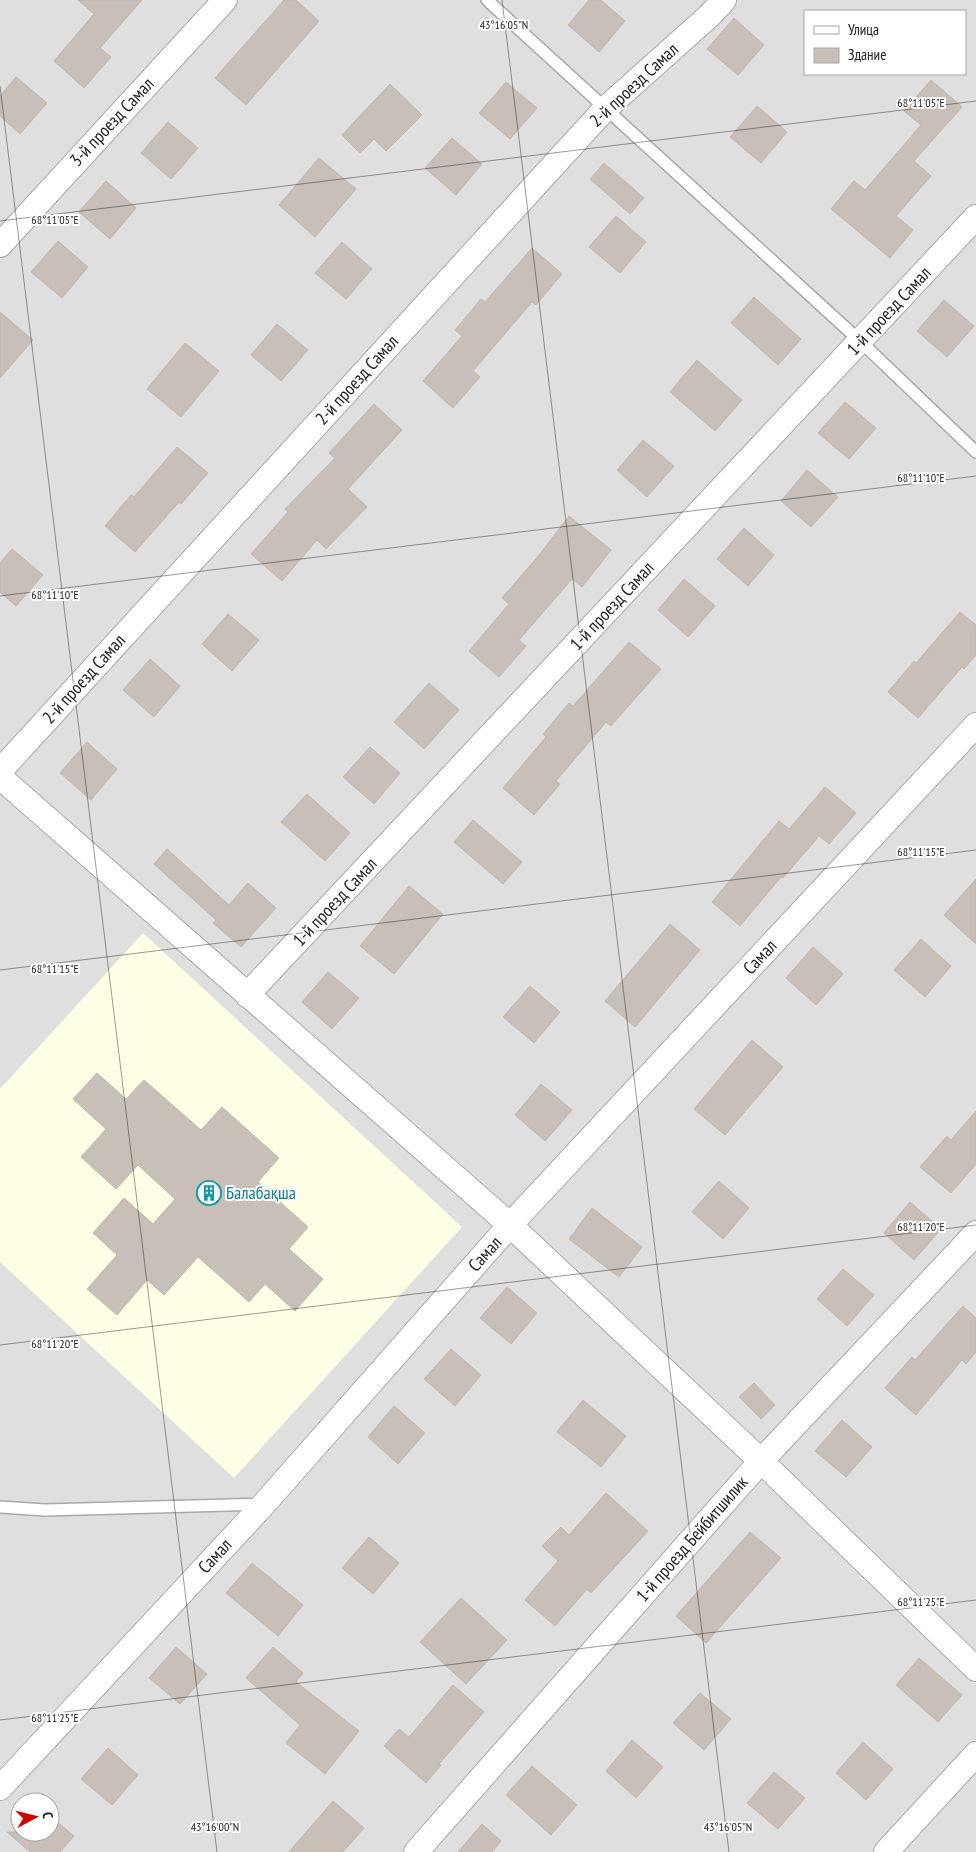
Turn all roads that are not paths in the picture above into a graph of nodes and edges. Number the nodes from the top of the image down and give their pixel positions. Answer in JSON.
{"nodes":[{"id":1,"x":225,"y":0,"type":"edge"},
{"id":2,"x":487,"y":0,"type":"edge"},
{"id":3,"x":724,"y":0,"type":"edge"},
{"id":4,"x":605,"y":109,"type":"junction"},
{"id":5,"x":976,"y":217,"type":"edge"},
{"id":6,"x":0,"y":244,"type":"edge"},
{"id":7,"x":860,"y":342,"type":"junction"},
{"id":8,"x":976,"y":452,"type":"edge"},
{"id":9,"x":976,"y":725,"type":"edge"},
{"id":10,"x":0,"y":771,"type":"edge"},
{"id":11,"x":0,"y":777,"type":"edge"},
{"id":12,"x":247,"y":995,"type":"junction"},
{"id":13,"x":510,"y":1225,"type":"junction"},
{"id":14,"x":976,"y":1233,"type":"edge"},
{"id":15,"x":761,"y":1461,"type":"junction"},
{"id":16,"x":264,"y":1504,"type":"junction"},
{"id":17,"x":0,"y":1507,"type":"edge"},
{"id":18,"x":976,"y":1668,"type":"edge"},
{"id":19,"x":976,"y":1754,"type":"edge"},
{"id":20,"x":0,"y":1788,"type":"edge"},
{"id":21,"x":416,"y":1852,"type":"edge"},
{"id":22,"x":886,"y":1852,"type":"edge"}],
"edges":[{"from":1,"to":6,"type":"street","name":"3-й проезд Самал"},
{"from":2,"to":4,"type":"lane"},
{"from":3,"to":4,"type":"street","name":"2-й проезд Самал"},
{"from":4,"to":7,"type":"lane"},
{"from":4,"to":10,"type":"street","name":"2-й проезд Самал"},
{"from":5,"to":7,"type":"street","name":"1-й проезд Самал"},
{"from":7,"to":8,"type":"lane"},
{"from":7,"to":12,"type":"street","name":"1-й проезд Самал"},
{"from":9,"to":13,"type":"street","name":"Самал"},
{"from":11,"to":12,"type":"street"},
{"from":12,"to":13,"type":"street"},
{"from":13,"to":15,"type":"street"},
{"from":13,"to":16,"type":"street","name":"Самал"},
{"from":14,"to":15,"type":"street","name":"1-й проезд Бейбитшилик"},
{"from":15,"to":18,"type":"street"},
{"from":15,"to":21,"type":"street","name":"1-й проезд Бейбитшилик"},
{"from":16,"to":17,"type":"lane"},
{"from":16,"to":20,"type":"street","name":"Самал"},
{"from":19,"to":22,"type":"street"}]}
